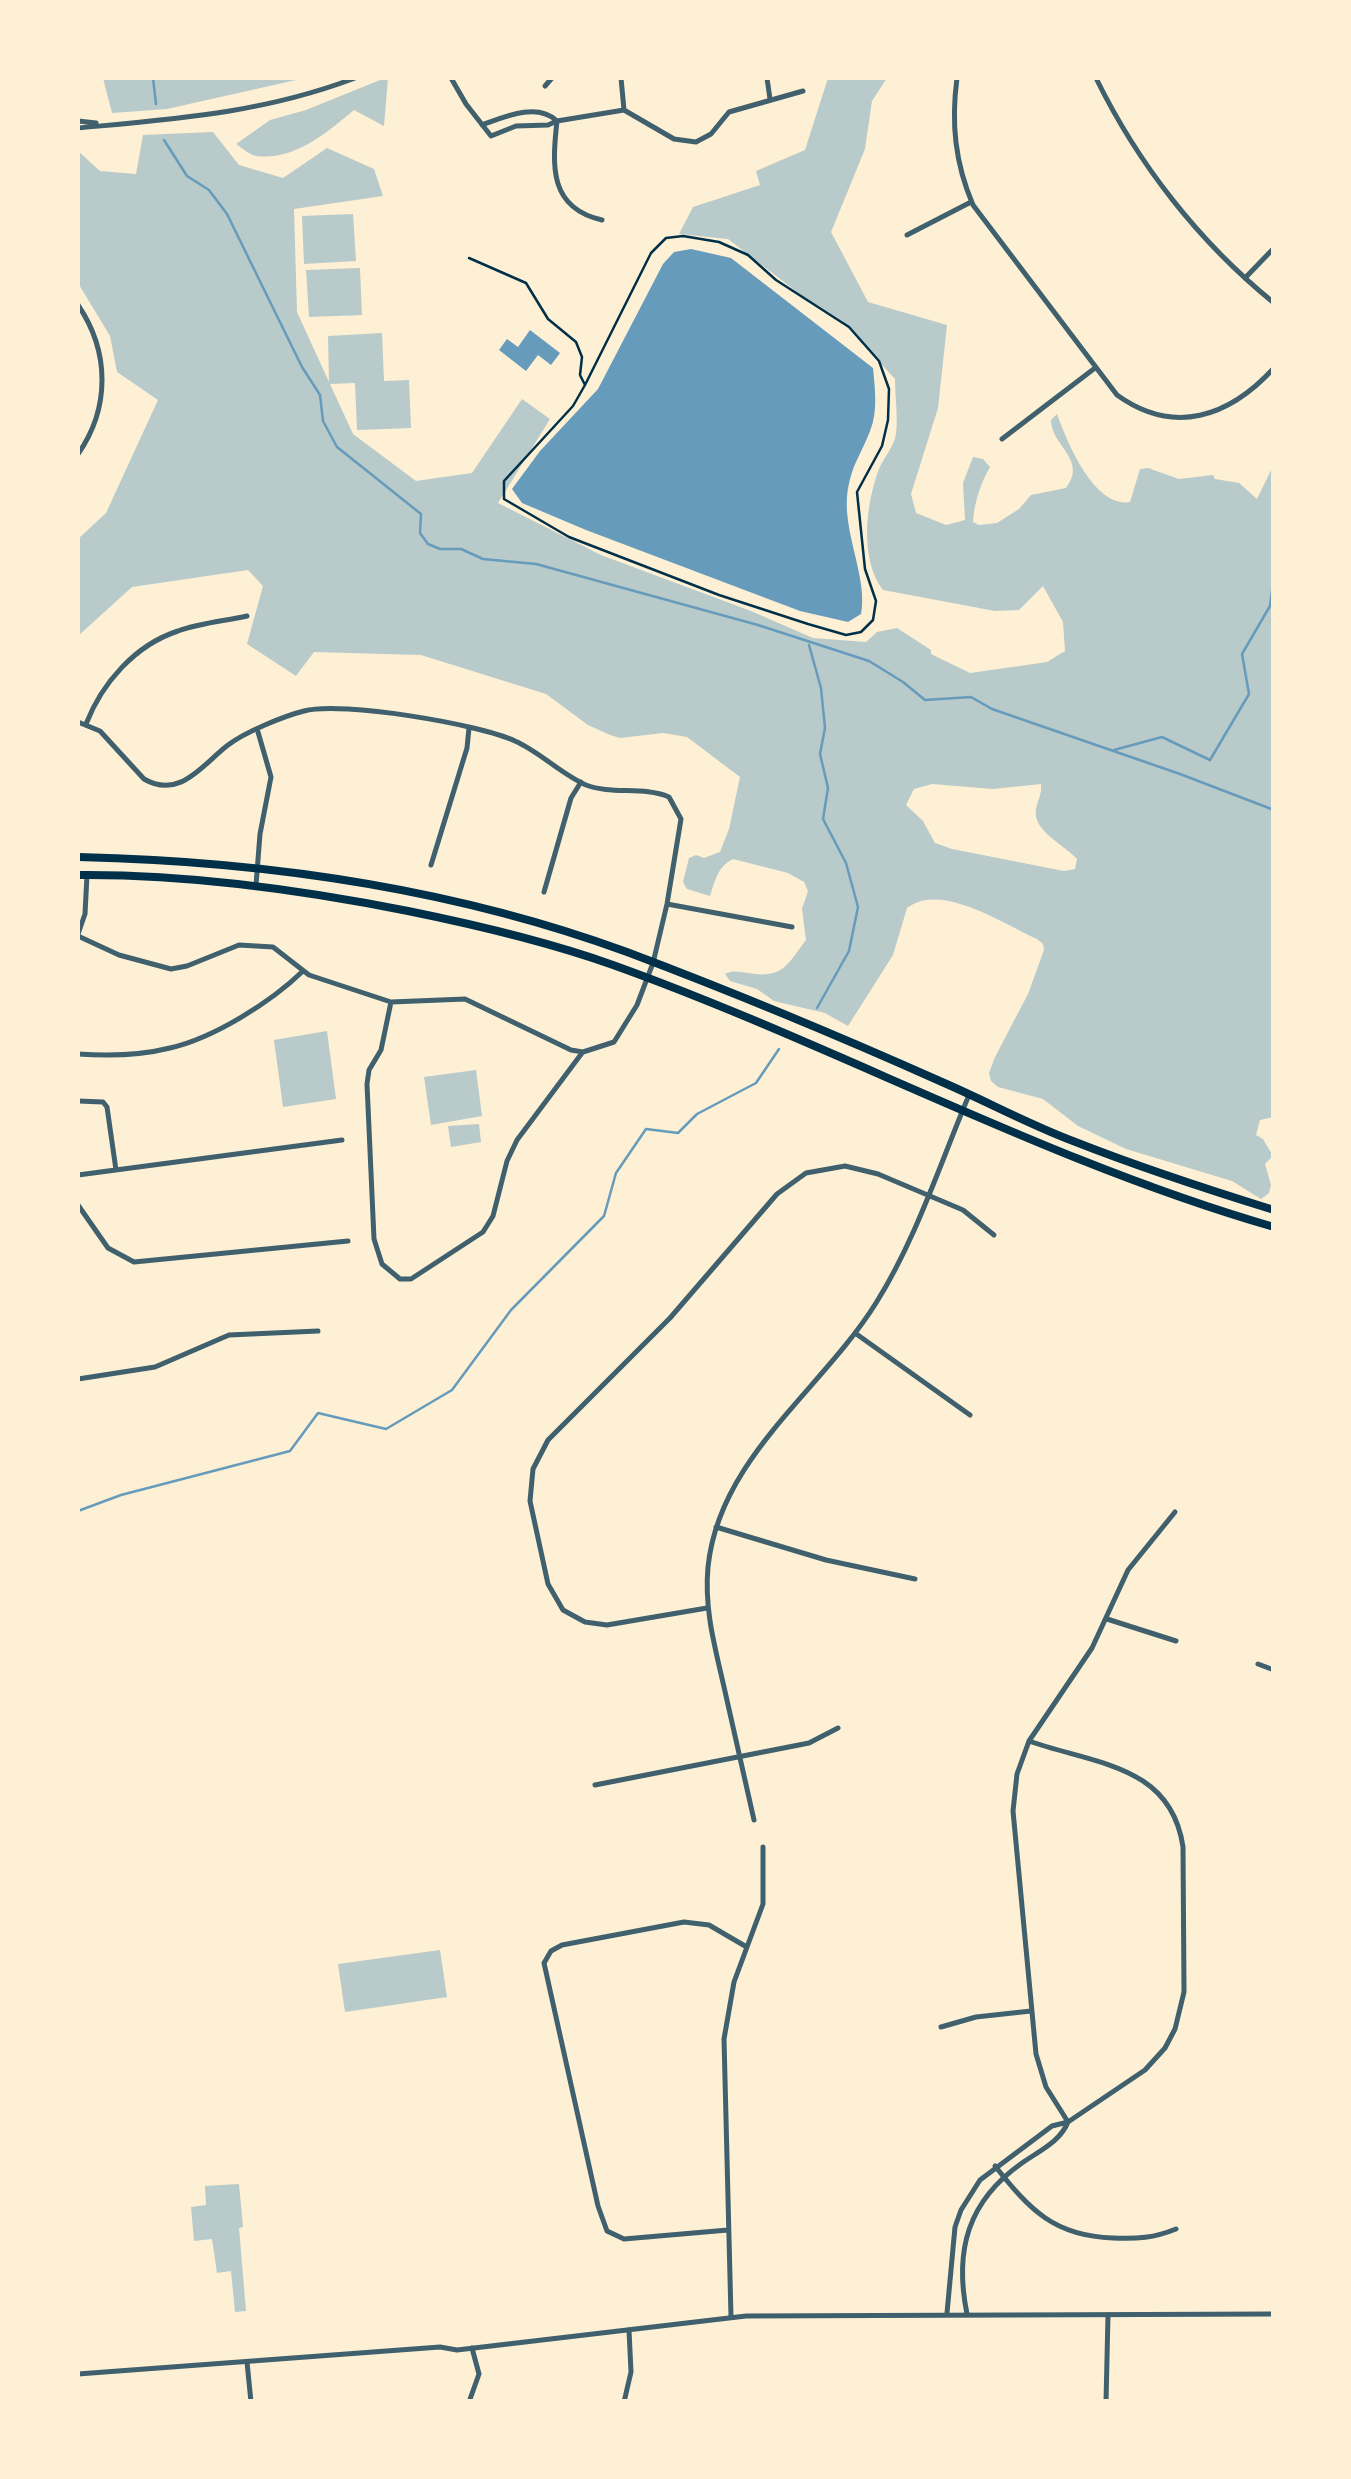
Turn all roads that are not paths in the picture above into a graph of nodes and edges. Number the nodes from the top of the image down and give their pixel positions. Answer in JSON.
{"nodes":[{"id":1,"x":356,"y":78,"type":"edge"},
{"id":2,"x":451,"y":78,"type":"edge"},
{"id":3,"x":552,"y":78,"type":"edge"},
{"id":4,"x":621,"y":78,"type":"edge"},
{"id":5,"x":767,"y":78,"type":"edge"},
{"id":6,"x":956,"y":78,"type":"edge"},
{"id":7,"x":1096,"y":78,"type":"edge"},
{"id":8,"x":545,"y":86,"type":"dead end"},
{"id":9,"x":803,"y":91,"type":"dead end"},
{"id":10,"x":770,"y":100,"type":"junction"},
{"id":11,"x":624,"y":110,"type":"junction"},
{"id":12,"x":557,"y":121,"type":"junction"},
{"id":13,"x":78,"y":124,"type":"edge"},
{"id":14,"x":482,"y":125,"type":"junction"},
{"id":15,"x":972,"y":202,"type":"junction"},
{"id":16,"x":602,"y":220,"type":"dead end"},
{"id":17,"x":907,"y":235,"type":"dead end"},
{"id":18,"x":1274,"y":248,"type":"edge"},
{"id":19,"x":1246,"y":278,"type":"junction"},
{"id":20,"x":1274,"y":304,"type":"edge"},
{"id":21,"x":78,"y":305,"type":"edge"},
{"id":22,"x":1095,"y":367,"type":"junction"},
{"id":23,"x":1274,"y":368,"type":"edge"},
{"id":24,"x":1002,"y":439,"type":"dead end"},
{"id":25,"x":78,"y":454,"type":"edge"},
{"id":26,"x":247,"y":616,"type":"dead end"},
{"id":27,"x":78,"y":722,"type":"edge"},
{"id":28,"x":86,"y":724,"type":"junction"},
{"id":29,"x":469,"y":728,"type":"junction"},
{"id":30,"x":257,"y":731,"type":"junction"},
{"id":31,"x":581,"y":782,"type":"junction"},
{"id":32,"x":78,"y":857,"type":"edge"},
{"id":33,"x":430,"y":865,"type":"dead end"},
{"id":34,"x":258,"y":868,"type":"junction"},
{"id":35,"x":82,"y":874,"type":"edge"},
{"id":36,"x":256,"y":885,"type":"junction"},
{"id":37,"x":544,"y":892,"type":"dead end"},
{"id":38,"x":667,"y":904,"type":"junction"},
{"id":39,"x":792,"y":927,"type":"dead end"},
{"id":40,"x":78,"y":935,"type":"edge"},
{"id":41,"x":654,"y":963,"type":"junction"},
{"id":42,"x":304,"y":971,"type":"junction"},
{"id":43,"x":647,"y":978,"type":"junction"},
{"id":44,"x":392,"y":1002,"type":"junction"},
{"id":45,"x":582,"y":1052,"type":"junction"},
{"id":46,"x":78,"y":1054,"type":"edge"},
{"id":47,"x":969,"y":1096,"type":"junction"},
{"id":48,"x":78,"y":1101,"type":"edge"},
{"id":49,"x":963,"y":1110,"type":"junction"},
{"id":50,"x":342,"y":1140,"type":"dead end"},
{"id":51,"x":116,"y":1170,"type":"junction"},
{"id":52,"x":78,"y":1175,"type":"edge"},
{"id":53,"x":927,"y":1196,"type":"junction"},
{"id":54,"x":78,"y":1205,"type":"edge"},
{"id":55,"x":1274,"y":1210,"type":"edge"},
{"id":56,"x":1274,"y":1227,"type":"edge"},
{"id":57,"x":994,"y":1235,"type":"dead end"},
{"id":58,"x":348,"y":1240,"type":"dead end"},
{"id":59,"x":318,"y":1331,"type":"dead end"},
{"id":60,"x":855,"y":1333,"type":"junction"},
{"id":61,"x":78,"y":1379,"type":"edge"},
{"id":62,"x":970,"y":1415,"type":"dead end"},
{"id":63,"x":1175,"y":1512,"type":"dead end"},
{"id":64,"x":716,"y":1527,"type":"junction"},
{"id":65,"x":915,"y":1579,"type":"dead end"},
{"id":66,"x":707,"y":1608,"type":"junction"},
{"id":67,"x":1106,"y":1619,"type":"junction"},
{"id":68,"x":1176,"y":1641,"type":"dead end"},
{"id":69,"x":1258,"y":1664,"type":"dead end"},
{"id":70,"x":1274,"y":1670,"type":"edge"},
{"id":71,"x":838,"y":1728,"type":"dead end"},
{"id":72,"x":1029,"y":1741,"type":"junction"},
{"id":73,"x":740,"y":1756,"type":"junction"},
{"id":74,"x":595,"y":1785,"type":"dead end"},
{"id":75,"x":754,"y":1820,"type":"dead end"},
{"id":76,"x":764,"y":1847,"type":"dead end"},
{"id":77,"x":745,"y":1946,"type":"junction"},
{"id":78,"x":1032,"y":2012,"type":"junction"},
{"id":79,"x":941,"y":2027,"type":"dead end"},
{"id":80,"x":1068,"y":2122,"type":"junction"},
{"id":81,"x":995,"y":2166,"type":"junction"},
{"id":82,"x":1004,"y":2176,"type":"junction"},
{"id":83,"x":1176,"y":2229,"type":"dead end"},
{"id":84,"x":728,"y":2230,"type":"junction"},
{"id":85,"x":947,"y":2314,"type":"junction"},
{"id":86,"x":967,"y":2314,"type":"junction"},
{"id":87,"x":1274,"y":2314,"type":"edge"},
{"id":88,"x":1108,"y":2315,"type":"junction"},
{"id":89,"x":730,"y":2317,"type":"junction"},
{"id":90,"x":630,"y":2330,"type":"junction"},
{"id":91,"x":472,"y":2348,"type":"junction"},
{"id":92,"x":247,"y":2362,"type":"junction"},
{"id":93,"x":78,"y":2374,"type":"edge"},
{"id":94,"x":252,"y":2402,"type":"edge"},
{"id":95,"x":469,"y":2402,"type":"edge"},
{"id":96,"x":624,"y":2402,"type":"edge"},
{"id":97,"x":1106,"y":2402,"type":"edge"}],
"edges":[{"from":1,"to":13,"type":"street"},
{"from":2,"to":14,"type":"street"},
{"from":3,"to":8,"type":"street"},
{"from":4,"to":11,"type":"street"},
{"from":5,"to":10,"type":"street"},
{"from":6,"to":15,"type":"street"},
{"from":7,"to":19,"type":"street"},
{"from":9,"to":10,"type":"street"},
{"from":10,"to":11,"type":"street"},
{"from":11,"to":12,"type":"street"},
{"from":12,"to":14,"type":"street"},
{"from":12,"to":14,"type":"street"},
{"from":12,"to":16,"type":"street"},
{"from":15,"to":17,"type":"street"},
{"from":15,"to":22,"type":"street"},
{"from":18,"to":19,"type":"street"},
{"from":19,"to":20,"type":"street"},
{"from":21,"to":25,"type":"street"},
{"from":22,"to":23,"type":"street"},
{"from":22,"to":24,"type":"street"},
{"from":26,"to":28,"type":"street"},
{"from":27,"to":28,"type":"street"},
{"from":28,"to":30,"type":"street"},
{"from":29,"to":30,"type":"street"},
{"from":29,"to":31,"type":"street"},
{"from":29,"to":33,"type":"street"},
{"from":30,"to":34,"type":"street"},
{"from":31,"to":37,"type":"street"},
{"from":31,"to":38,"type":"street"},
{"from":32,"to":34,"type":"main road"},
{"from":34,"to":36,"type":"street"},
{"from":34,"to":41,"type":"main road"},
{"from":35,"to":36,"type":"main road"},
{"from":35,"to":40,"type":"street"},
{"from":36,"to":43,"type":"main road"},
{"from":38,"to":39,"type":"street"},
{"from":38,"to":41,"type":"street"},
{"from":40,"to":42,"type":"street"},
{"from":41,"to":43,"type":"street"},
{"from":41,"to":47,"type":"main road"},
{"from":42,"to":44,"type":"street"},
{"from":42,"to":46,"type":"street"},
{"from":43,"to":45,"type":"street"},
{"from":43,"to":49,"type":"main road"},
{"from":44,"to":45,"type":"street"},
{"from":44,"to":45,"type":"street"},
{"from":47,"to":49,"type":"street"},
{"from":47,"to":55,"type":"main road"},
{"from":48,"to":51,"type":"street"},
{"from":49,"to":53,"type":"street"},
{"from":49,"to":56,"type":"main road"},
{"from":50,"to":51,"type":"street"},
{"from":51,"to":52,"type":"street"},
{"from":53,"to":57,"type":"street"},
{"from":53,"to":60,"type":"street"},
{"from":53,"to":66,"type":"street"},
{"from":54,"to":58,"type":"street"},
{"from":59,"to":61,"type":"street"},
{"from":60,"to":62,"type":"street"},
{"from":60,"to":64,"type":"street"},
{"from":63,"to":67,"type":"street"},
{"from":64,"to":65,"type":"street"},
{"from":64,"to":66,"type":"street"},
{"from":66,"to":73,"type":"street"},
{"from":67,"to":68,"type":"street"},
{"from":67,"to":72,"type":"street"},
{"from":69,"to":70,"type":"street"},
{"from":71,"to":73,"type":"street"},
{"from":72,"to":78,"type":"street"},
{"from":72,"to":80,"type":"street"},
{"from":73,"to":74,"type":"street"},
{"from":73,"to":75,"type":"street"},
{"from":76,"to":77,"type":"street"},
{"from":77,"to":84,"type":"street"},
{"from":77,"to":84,"type":"street"},
{"from":78,"to":79,"type":"street"},
{"from":78,"to":80,"type":"street"},
{"from":80,"to":81,"type":"street"},
{"from":80,"to":82,"type":"street"},
{"from":81,"to":82,"type":"street"},
{"from":81,"to":85,"type":"street"},
{"from":82,"to":83,"type":"street"},
{"from":82,"to":86,"type":"street"},
{"from":84,"to":89,"type":"street"},
{"from":85,"to":86,"type":"street"},
{"from":85,"to":89,"type":"street"},
{"from":86,"to":88,"type":"street"},
{"from":87,"to":88,"type":"street"},
{"from":88,"to":97,"type":"street"},
{"from":89,"to":90,"type":"street"},
{"from":90,"to":91,"type":"street"},
{"from":90,"to":96,"type":"street"},
{"from":91,"to":92,"type":"street"},
{"from":91,"to":95,"type":"street"},
{"from":92,"to":93,"type":"street"},
{"from":92,"to":94,"type":"street"}]}
